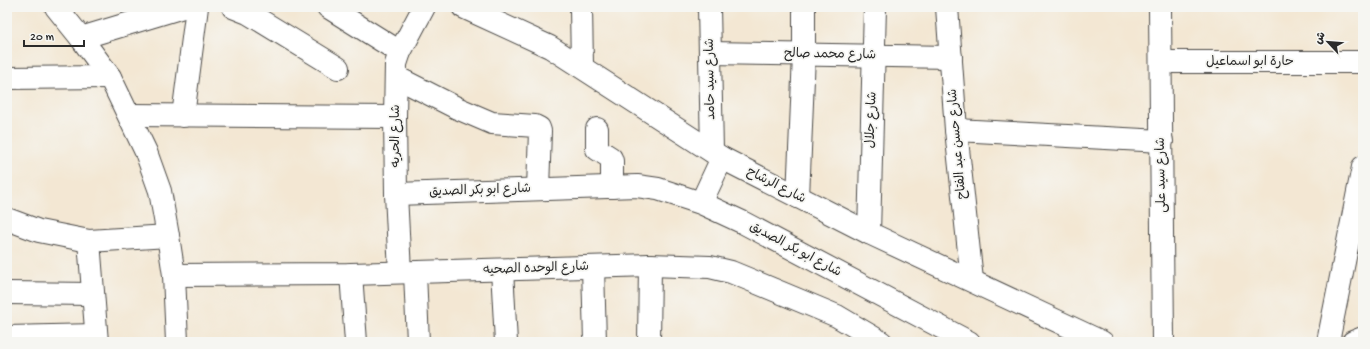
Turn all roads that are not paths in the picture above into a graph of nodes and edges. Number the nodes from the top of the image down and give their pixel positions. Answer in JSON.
{"nodes":[{"id":1,"x":56,"y":7,"type":"edge"},
{"id":2,"x":183,"y":7,"type":"edge"},
{"id":3,"x":197,"y":7,"type":"edge"},
{"id":4,"x":233,"y":7,"type":"edge"},
{"id":5,"x":328,"y":7,"type":"edge"},
{"id":6,"x":424,"y":7,"type":"edge"},
{"id":7,"x":463,"y":7,"type":"edge"},
{"id":8,"x":581,"y":7,"type":"edge"},
{"id":9,"x":709,"y":7,"type":"edge"},
{"id":10,"x":804,"y":7,"type":"edge"},
{"id":11,"x":875,"y":7,"type":"edge"},
{"id":12,"x":947,"y":7,"type":"edge"},
{"id":13,"x":1160,"y":7,"type":"edge"},
{"id":14,"x":81,"y":38,"type":"junction"},
{"id":15,"x":400,"y":52,"type":"junction"},
{"id":16,"x":710,"y":53,"type":"junction"},
{"id":17,"x":804,"y":55,"type":"junction"},
{"id":18,"x":873,"y":56,"type":"junction"},
{"id":19,"x":951,"y":57,"type":"junction"},
{"id":20,"x":1161,"y":62,"type":"junction"},
{"id":21,"x":1363,"y":62,"type":"edge"},
{"id":22,"x":582,"y":66,"type":"junction"},
{"id":23,"x":338,"y":68,"type":"dead end"},
{"id":24,"x":110,"y":77,"type":"junction"},
{"id":25,"x":396,"y":77,"type":"junction"},
{"id":26,"x":7,"y":78,"type":"edge"},
{"id":27,"x":129,"y":115,"type":"junction"},
{"id":28,"x":183,"y":116,"type":"junction"},
{"id":29,"x":395,"y":117,"type":"junction"},
{"id":30,"x":597,"y":129,"type":"dead end"},
{"id":31,"x":956,"y":130,"type":"junction"},
{"id":32,"x":1162,"y":140,"type":"junction"},
{"id":33,"x":717,"y":154,"type":"junction"},
{"id":34,"x":1363,"y":167,"type":"edge"},
{"id":35,"x":612,"y":187,"type":"junction"},
{"id":36,"x":538,"y":189,"type":"junction"},
{"id":37,"x":396,"y":194,"type":"junction"},
{"id":38,"x":798,"y":197,"type":"junction"},
{"id":39,"x":701,"y":202,"type":"junction"},
{"id":40,"x":7,"y":219,"type":"edge"},
{"id":41,"x":869,"y":233,"type":"junction"},
{"id":42,"x":168,"y":236,"type":"junction"},
{"id":43,"x":89,"y":241,"type":"junction"},
{"id":44,"x":650,"y":265,"type":"junction"},
{"id":45,"x":593,"y":267,"type":"junction"},
{"id":46,"x":502,"y":270,"type":"junction"},
{"id":47,"x":408,"y":272,"type":"junction"},
{"id":48,"x":351,"y":274,"type":"junction"},
{"id":49,"x":174,"y":275,"type":"junction"},
{"id":50,"x":972,"y":280,"type":"junction"},
{"id":51,"x":7,"y":293,"type":"edge"},
{"id":52,"x":93,"y":294,"type":"junction"},
{"id":53,"x":7,"y":337,"type":"edge"},
{"id":54,"x":1363,"y":338,"type":"edge"},
{"id":55,"x":97,"y":339,"type":"edge"},
{"id":56,"x":177,"y":342,"type":"edge"},
{"id":57,"x":356,"y":342,"type":"edge"},
{"id":58,"x":418,"y":342,"type":"edge"},
{"id":59,"x":506,"y":342,"type":"edge"},
{"id":60,"x":595,"y":342,"type":"edge"},
{"id":61,"x":649,"y":342,"type":"edge"},
{"id":62,"x":881,"y":342,"type":"edge"},
{"id":63,"x":969,"y":342,"type":"edge"},
{"id":64,"x":1102,"y":342,"type":"edge"},
{"id":65,"x":1163,"y":342,"type":"edge"},
{"id":66,"x":1328,"y":342,"type":"edge"},
{"id":67,"x":1353,"y":342,"type":"edge"}],
"edges":[{"from":1,"to":14,"type":"street"},
{"from":2,"to":14,"type":"street"},
{"from":3,"to":28,"type":"street"},
{"from":4,"to":23,"type":"street"},
{"from":5,"to":15,"type":"street"},
{"from":6,"to":15,"type":"street","name":"شارع الحريه"},
{"from":7,"to":22,"type":"street","name":"شارع الرشاح"},
{"from":8,"to":22,"type":"street"},
{"from":9,"to":16,"type":"street","name":"شارع سيد حامد"},
{"from":10,"to":17,"type":"street"},
{"from":11,"to":18,"type":"street","name":"شارع جلال"},
{"from":12,"to":19,"type":"street","name":"شارع حسن عبد الفتاح"},
{"from":13,"to":20,"type":"street","name":"شارع سيد على"},
{"from":14,"to":24,"type":"street"},
{"from":15,"to":25,"type":"street","name":"شارع الحريه"},
{"from":16,"to":17,"type":"street","name":"شارع محمد صالح"},
{"from":16,"to":33,"type":"street","name":"شارع سيد حامد"},
{"from":17,"to":18,"type":"street","name":"شارع محمد صالح"},
{"from":17,"to":38,"type":"street"},
{"from":18,"to":19,"type":"street","name":"شارع محمد صالح"},
{"from":18,"to":41,"type":"street","name":"شارع جلال"},
{"from":19,"to":31,"type":"street","name":"شارع حسن عبد الفتاح"},
{"from":20,"to":21,"type":"street","name":"حارة ابو اسماعيل"},
{"from":20,"to":32,"type":"street","name":"شارع سيد على"},
{"from":22,"to":33,"type":"street","name":"شارع الرشاح"},
{"from":24,"to":26,"type":"street"},
{"from":24,"to":27,"type":"street"},
{"from":25,"to":29,"type":"street","name":"شارع الحريه"},
{"from":25,"to":36,"type":"street"},
{"from":27,"to":28,"type":"street"},
{"from":27,"to":42,"type":"street"},
{"from":28,"to":29,"type":"street"},
{"from":29,"to":37,"type":"street","name":"شارع الحريه"},
{"from":30,"to":35,"type":"street"},
{"from":31,"to":32,"type":"street"},
{"from":31,"to":50,"type":"street","name":"شارع حسن عبد الفتاح"},
{"from":32,"to":65,"type":"street","name":"شارع سيد على"},
{"from":33,"to":38,"type":"street","name":"شارع الرشاح"},
{"from":33,"to":39,"type":"street","name":"شارع سيد حامد"},
{"from":34,"to":66,"type":"street"},
{"from":35,"to":36,"type":"street","name":"شارع ابو بكر الصديق"},
{"from":35,"to":39,"type":"street","name":"شارع ابو بكر الصديق"},
{"from":36,"to":37,"type":"street","name":"شارع ابو بكر الصديق"},
{"from":37,"to":47,"type":"street","name":"شارع الحريه"},
{"from":38,"to":41,"type":"street","name":"شارع الرشاح"},
{"from":39,"to":63,"type":"street","name":"شارع ابو بكر الصديق"},
{"from":40,"to":43,"type":"street"},
{"from":41,"to":50,"type":"street","name":"شارع الرشاح"},
{"from":42,"to":43,"type":"street"},
{"from":42,"to":49,"type":"street"},
{"from":43,"to":52,"type":"street"},
{"from":44,"to":45,"type":"street","name":"شارع الوحده الصحيه"},
{"from":44,"to":61,"type":"street"},
{"from":44,"to":62,"type":"street","name":"شارع الوحده الصحيه"},
{"from":45,"to":46,"type":"street","name":"شارع الوحده الصحيه"},
{"from":45,"to":60,"type":"street"},
{"from":46,"to":47,"type":"street","name":"شارع الوحده الصحيه"},
{"from":46,"to":59,"type":"street"},
{"from":47,"to":48,"type":"street","name":"شارع الوحده الصحيه"},
{"from":47,"to":58,"type":"street","name":"شارع الحريه"},
{"from":48,"to":49,"type":"street","name":"شارع الوحده الصحيه"},
{"from":48,"to":57,"type":"street"},
{"from":49,"to":56,"type":"street"},
{"from":50,"to":64,"type":"street","name":"شارع الرشاح"},
{"from":51,"to":52,"type":"street"},
{"from":52,"to":55,"type":"street"},
{"from":53,"to":55,"type":"street"},
{"from":54,"to":67,"type":"street"}]}
